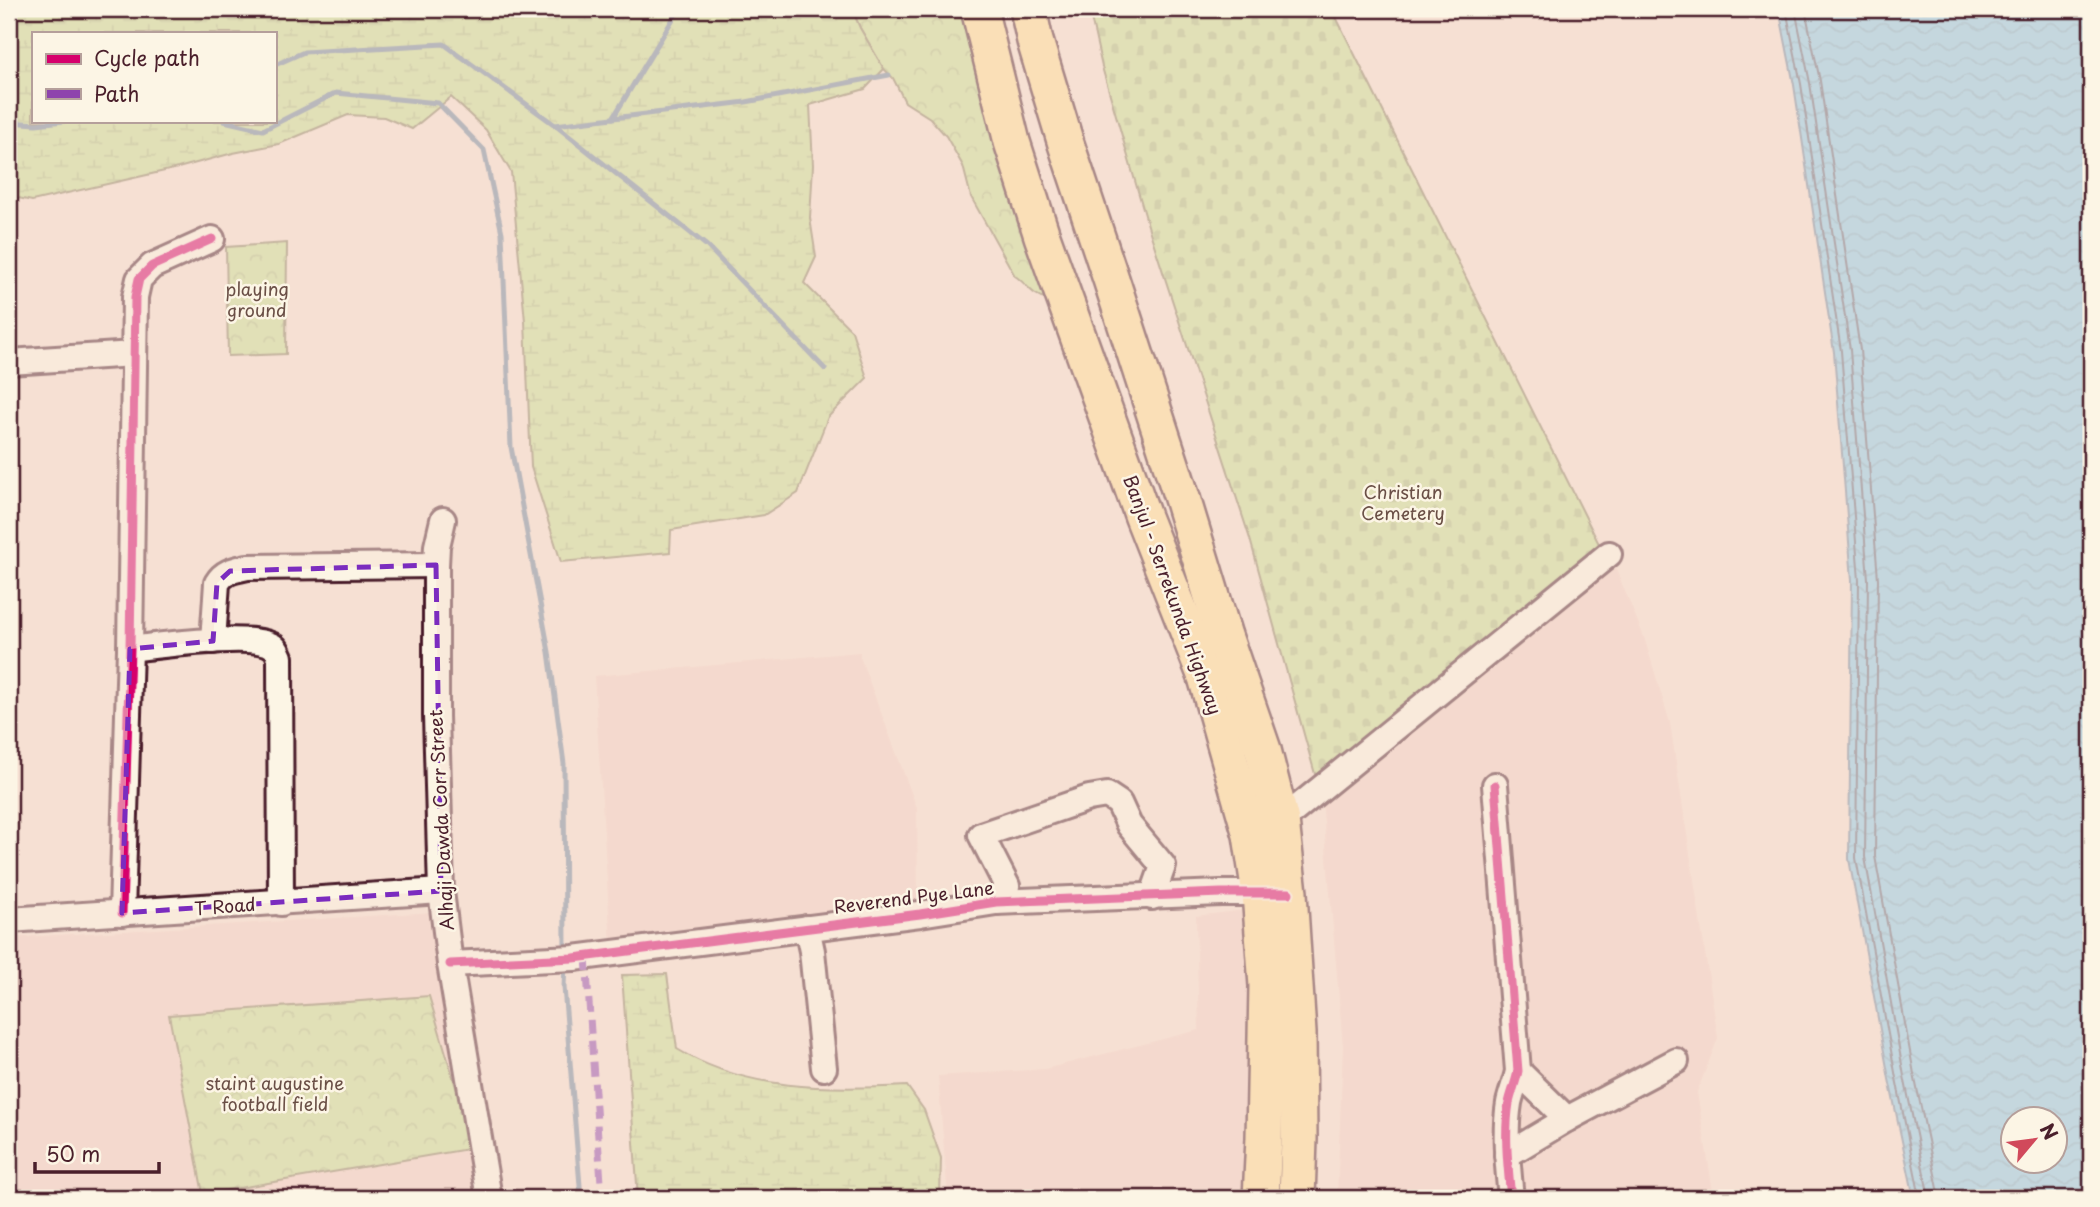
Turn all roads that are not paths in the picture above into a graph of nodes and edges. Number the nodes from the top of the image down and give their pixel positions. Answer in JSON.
{"nodes":[{"id":1,"x":979,"y":9,"type":"edge"},
{"id":2,"x":1028,"y":9,"type":"edge"},
{"id":3,"x":212,"y":239,"type":"dead end"},
{"id":4,"x":134,"y":354,"type":"junction"},
{"id":5,"x":9,"y":362,"type":"edge"},
{"id":6,"x":1182,"y":498,"type":"junction"},
{"id":7,"x":1143,"y":517,"type":"junction"},
{"id":8,"x":443,"y":520,"type":"dead end"},
{"id":9,"x":1609,"y":554,"type":"dead end"},
{"id":10,"x":436,"y":565,"type":"junction"},
{"id":11,"x":213,"y":641,"type":"junction"},
{"id":12,"x":130,"y":649,"type":"junction"},
{"id":13,"x":1495,"y":785,"type":"dead end"},
{"id":14,"x":1281,"y":821,"type":"junction"},
{"id":15,"x":441,"y":891,"type":"junction"},
{"id":16,"x":1274,"y":893,"type":"junction"},
{"id":17,"x":1152,"y":897,"type":"junction"},
{"id":18,"x":996,"y":902,"type":"junction"},
{"id":19,"x":281,"y":903,"type":"junction"},
{"id":20,"x":122,"y":913,"type":"junction"},
{"id":21,"x":9,"y":920,"type":"edge"},
{"id":22,"x":807,"y":928,"type":"junction"},
{"id":23,"x":450,"y":964,"type":"junction"},
{"id":24,"x":1676,"y":1061,"type":"dead end"},
{"id":25,"x":824,"y":1068,"type":"dead end"},
{"id":26,"x":1518,"y":1071,"type":"junction"},
{"id":27,"x":1567,"y":1119,"type":"junction"},
{"id":28,"x":1507,"y":1155,"type":"junction"},
{"id":29,"x":489,"y":1198,"type":"edge"},
{"id":30,"x":1261,"y":1198,"type":"edge"},
{"id":31,"x":1297,"y":1198,"type":"edge"},
{"id":32,"x":1511,"y":1198,"type":"edge"}],
"edges":[{"from":1,"to":7,"type":"highway","name":"Banjul - Serrekunda Highway"},
{"from":2,"to":6,"type":"highway","name":"Banjul - Serrekunda Highway"},
{"from":3,"to":4,"type":"street"},
{"from":4,"to":5,"type":"street"},
{"from":4,"to":12,"type":"street"},
{"from":6,"to":7,"type":"highway"},
{"from":6,"to":14,"type":"highway","name":"Banjul - Serrekunda Highway"},
{"from":7,"to":16,"type":"highway","name":"Banjul - Serrekunda Highway"},
{"from":8,"to":10,"type":"street","name":"Alhaji Dawda Corr Street"},
{"from":9,"to":14,"type":"street"},
{"from":10,"to":11,"type":"street"},
{"from":10,"to":15,"type":"street","name":"Alhaji Dawda Corr Street"},
{"from":11,"to":12,"type":"street"},
{"from":11,"to":19,"type":"street"},
{"from":12,"to":20,"type":"street"},
{"from":13,"to":26,"type":"street"},
{"from":14,"to":16,"type":"highway","name":"Banjul - Serrekunda Highway"},
{"from":15,"to":19,"type":"street","name":"T Road"},
{"from":15,"to":23,"type":"street","name":"Alhaji Dawda Corr Street"},
{"from":16,"to":17,"type":"street","name":"Reverend Pye Lane"},
{"from":16,"to":30,"type":"highway","name":"Banjul - Serrekunda Highway"},
{"from":16,"to":31,"type":"highway","name":"Banjul - Serrekunda Highway"},
{"from":17,"to":18,"type":"street","name":"Reverend Pye Lane"},
{"from":17,"to":18,"type":"street"},
{"from":18,"to":22,"type":"street","name":"Reverend Pye Lane"},
{"from":19,"to":20,"type":"street","name":"T Road"},
{"from":20,"to":21,"type":"street","name":"T Road"},
{"from":22,"to":23,"type":"street","name":"Reverend Pye Lane"},
{"from":22,"to":25,"type":"street"},
{"from":23,"to":29,"type":"street","name":"Alhaji Dawda Corr Street"},
{"from":24,"to":27,"type":"street"},
{"from":26,"to":27,"type":"street"},
{"from":26,"to":28,"type":"street"},
{"from":27,"to":28,"type":"street"},
{"from":28,"to":32,"type":"street"}]}
